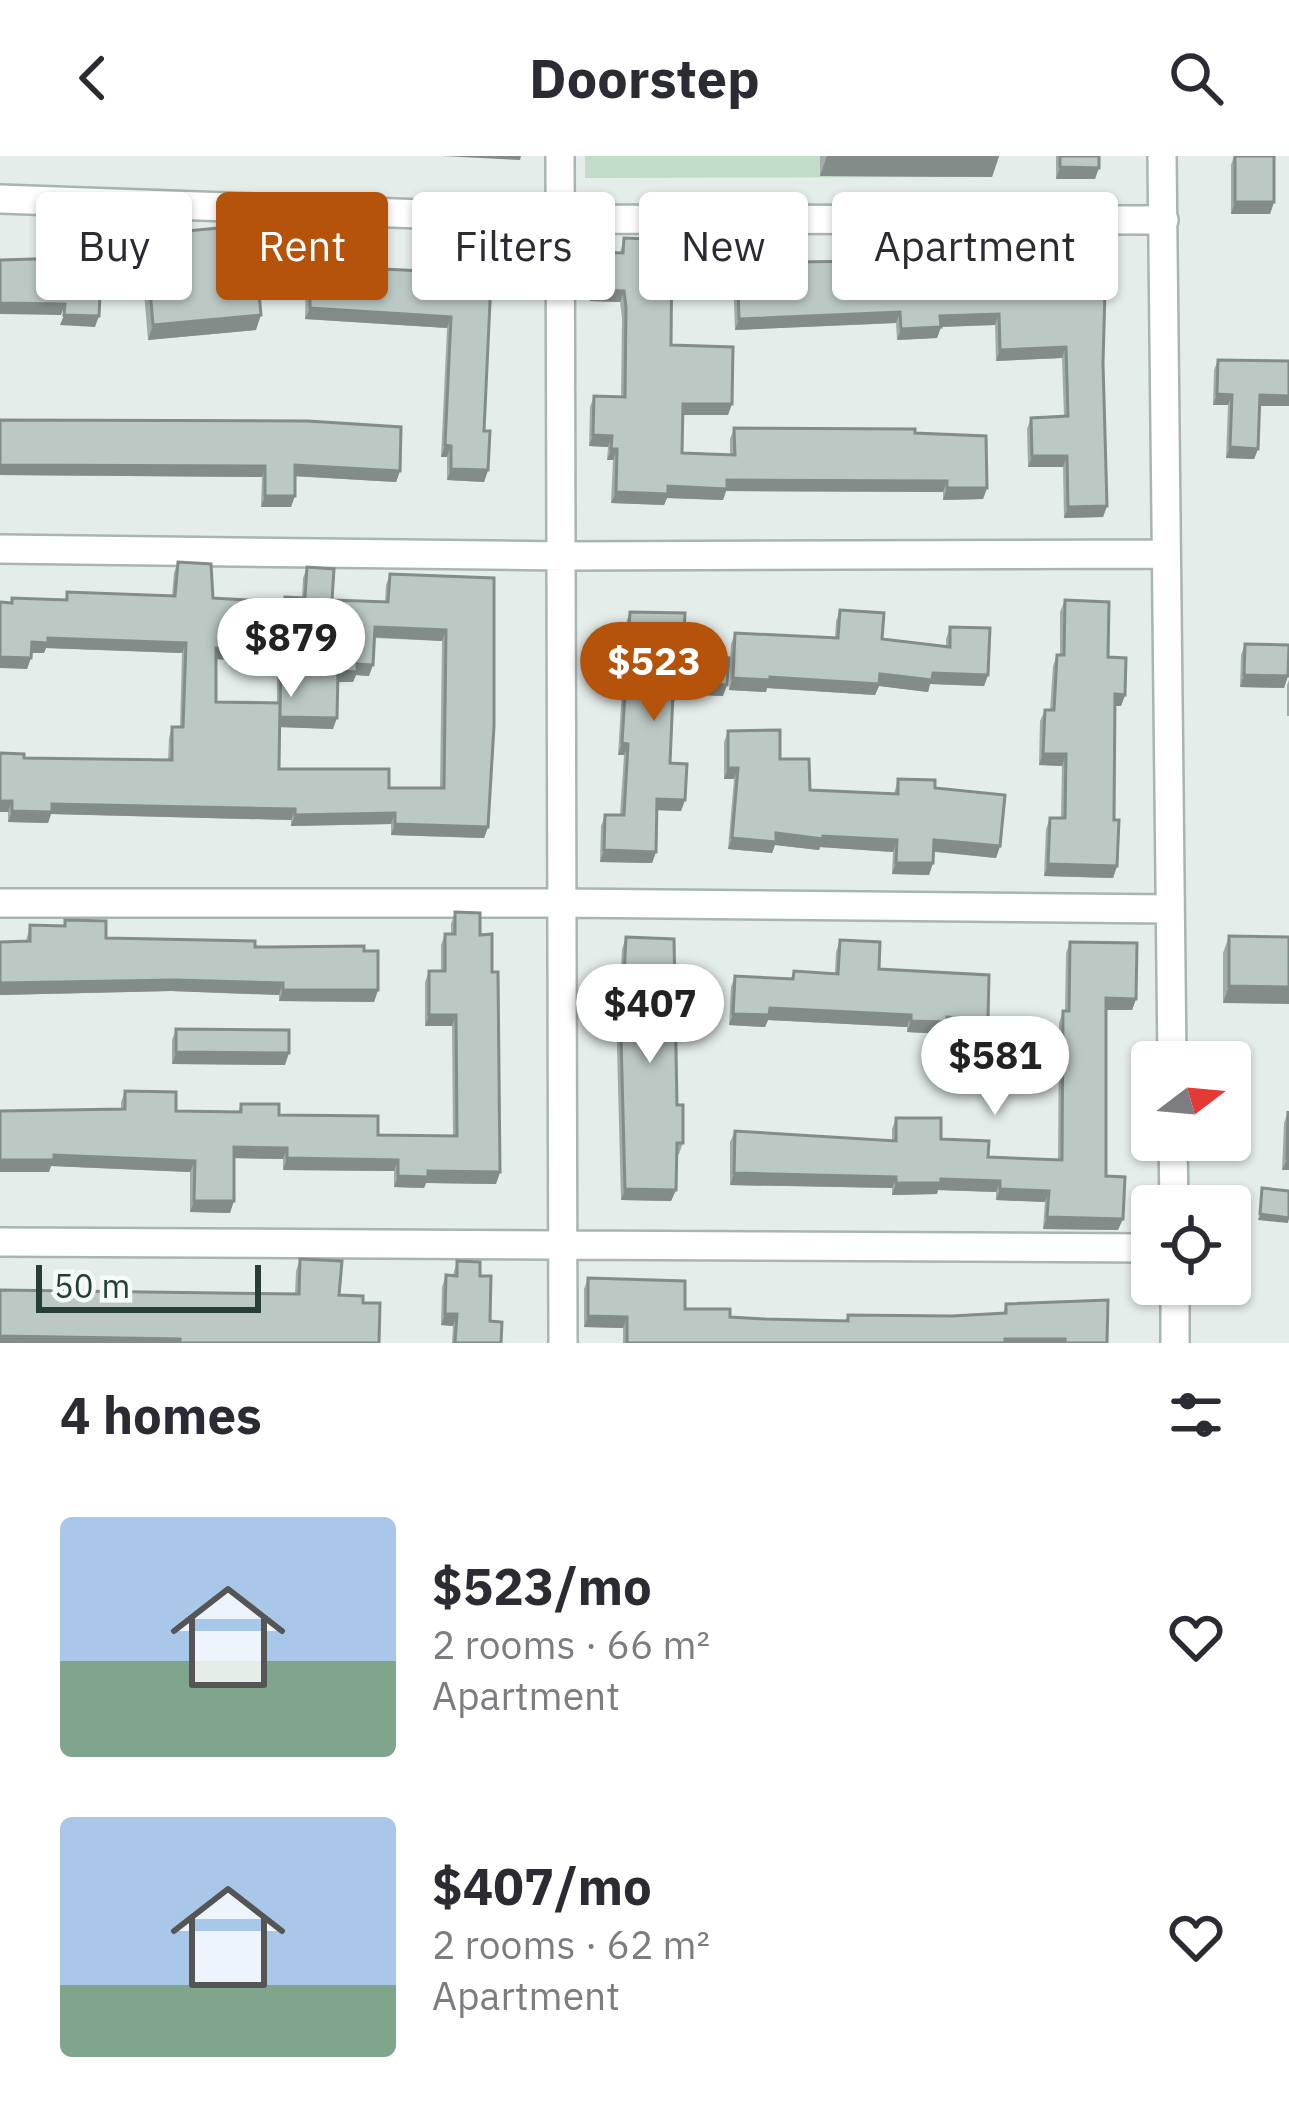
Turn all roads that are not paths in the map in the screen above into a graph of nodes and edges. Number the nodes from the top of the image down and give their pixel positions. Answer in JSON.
{"nodes":[{"id":1,"x":560,"y":156,"type":"edge"},
{"id":2,"x":1162,"y":156,"type":"edge"},
{"id":3,"x":562,"y":192,"type":"edge"},
{"id":4,"x":0,"y":199,"type":"edge"},
{"id":5,"x":412,"y":214,"type":"edge"},
{"id":6,"x":615,"y":219,"type":"edge"},
{"id":7,"x":1164,"y":220,"type":"junction"},
{"id":8,"x":563,"y":300,"type":"edge"},
{"id":9,"x":0,"y":549,"type":"edge"},
{"id":10,"x":1164,"y":554,"type":"junction"},
{"id":11,"x":562,"y":556,"type":"junction"},
{"id":12,"x":0,"y":903,"type":"edge"},
{"id":13,"x":563,"y":903,"type":"junction"},
{"id":14,"x":1170,"y":909,"type":"junction"},
{"id":15,"x":1172,"y":1041,"type":"edge"},
{"id":16,"x":0,"y":1242,"type":"edge"},
{"id":17,"x":564,"y":1244,"type":"junction"},
{"id":18,"x":1131,"y":1248,"type":"edge"},
{"id":19,"x":1175,"y":1305,"type":"edge"},
{"id":20,"x":563,"y":1343,"type":"edge"},
{"id":21,"x":1175,"y":1343,"type":"edge"}],
"edges":[{"from":1,"to":3,"type":"street"},
{"from":2,"to":7,"type":"street"},
{"from":4,"to":5,"type":"street"},
{"from":6,"to":7,"type":"street"},
{"from":7,"to":10,"type":"street"},
{"from":8,"to":11,"type":"street"},
{"from":9,"to":11,"type":"street"},
{"from":10,"to":11,"type":"street"},
{"from":10,"to":14,"type":"street"},
{"from":11,"to":13,"type":"street"},
{"from":12,"to":13,"type":"street"},
{"from":13,"to":14,"type":"street"},
{"from":13,"to":17,"type":"street"},
{"from":14,"to":15,"type":"street"},
{"from":16,"to":17,"type":"street"},
{"from":17,"to":18,"type":"street"},
{"from":17,"to":20,"type":"street"},
{"from":19,"to":21,"type":"street"}]}
